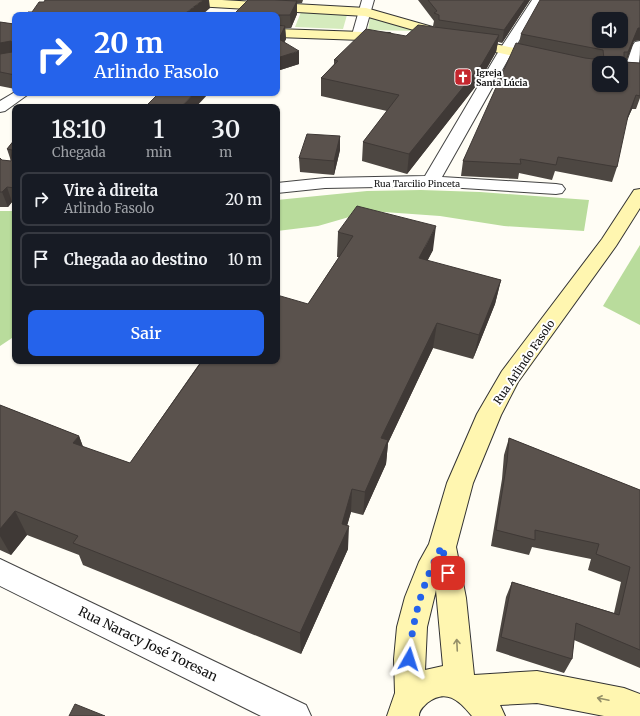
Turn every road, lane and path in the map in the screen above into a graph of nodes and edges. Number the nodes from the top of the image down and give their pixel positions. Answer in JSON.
{"nodes":[{"id":1,"x":160,"y":0,"type":"edge"},
{"id":2,"x":538,"y":0,"type":"edge"},
{"id":3,"x":367,"y":6,"type":"edge"},
{"id":4,"x":280,"y":33,"type":"edge"},
{"id":5,"x":358,"y":35,"type":"junction"},
{"id":6,"x":465,"y":42,"type":"junction"},
{"id":7,"x":640,"y":45,"type":"edge"},
{"id":8,"x":507,"y":49,"type":"junction"},
{"id":9,"x":592,"y":67,"type":"edge"},
{"id":10,"x":631,"y":70,"type":"edge"},
{"id":11,"x":18,"y":96,"type":"edge"},
{"id":12,"x":0,"y":108,"type":"edge"},
{"id":13,"x":431,"y":181,"type":"junction"},
{"id":14,"x":280,"y":188,"type":"edge"},
{"id":15,"x":556,"y":189,"type":"dead end"},
{"id":16,"x":640,"y":194,"type":"edge"},
{"id":17,"x":442,"y":546,"type":"junction"},
{"id":18,"x":2,"y":577,"type":"edge"},
{"id":19,"x":474,"y":697,"type":"edge"},
{"id":20,"x":407,"y":707,"type":"edge"},
{"id":21,"x":640,"y":710,"type":"edge"},
{"id":22,"x":295,"y":716,"type":"edge"}],
"edges":[{"from":1,"to":3,"type":"street"},
{"from":2,"to":8,"type":"street"},
{"from":3,"to":5,"type":"street"},
{"from":3,"to":6,"type":"street"},
{"from":4,"to":5,"type":"street"},
{"from":5,"to":6,"type":"street"},
{"from":6,"to":8,"type":"street"},
{"from":7,"to":10,"type":"street"},
{"from":8,"to":9,"type":"street"},
{"from":8,"to":13,"type":"street"},
{"from":11,"to":12,"type":"street"},
{"from":13,"to":14,"type":"street","name":"Rua Tarcilio Pinceta"},
{"from":13,"to":15,"type":"street","name":"Rua Tarcilio Pinceta"},
{"from":16,"to":17,"type":"street","name":"Rua Arlindo Fasolo"},
{"from":19,"to":17,"type":"street","one_way":true},
{"from":17,"to":20,"type":"street","name":"Rua Arlindo Fasolo"},
{"from":18,"to":22,"type":"street","name":"Rua Naracy José Toresan"},
{"from":19,"to":20,"type":"street"},
{"from":21,"to":19,"type":"street","one_way":true}]}
